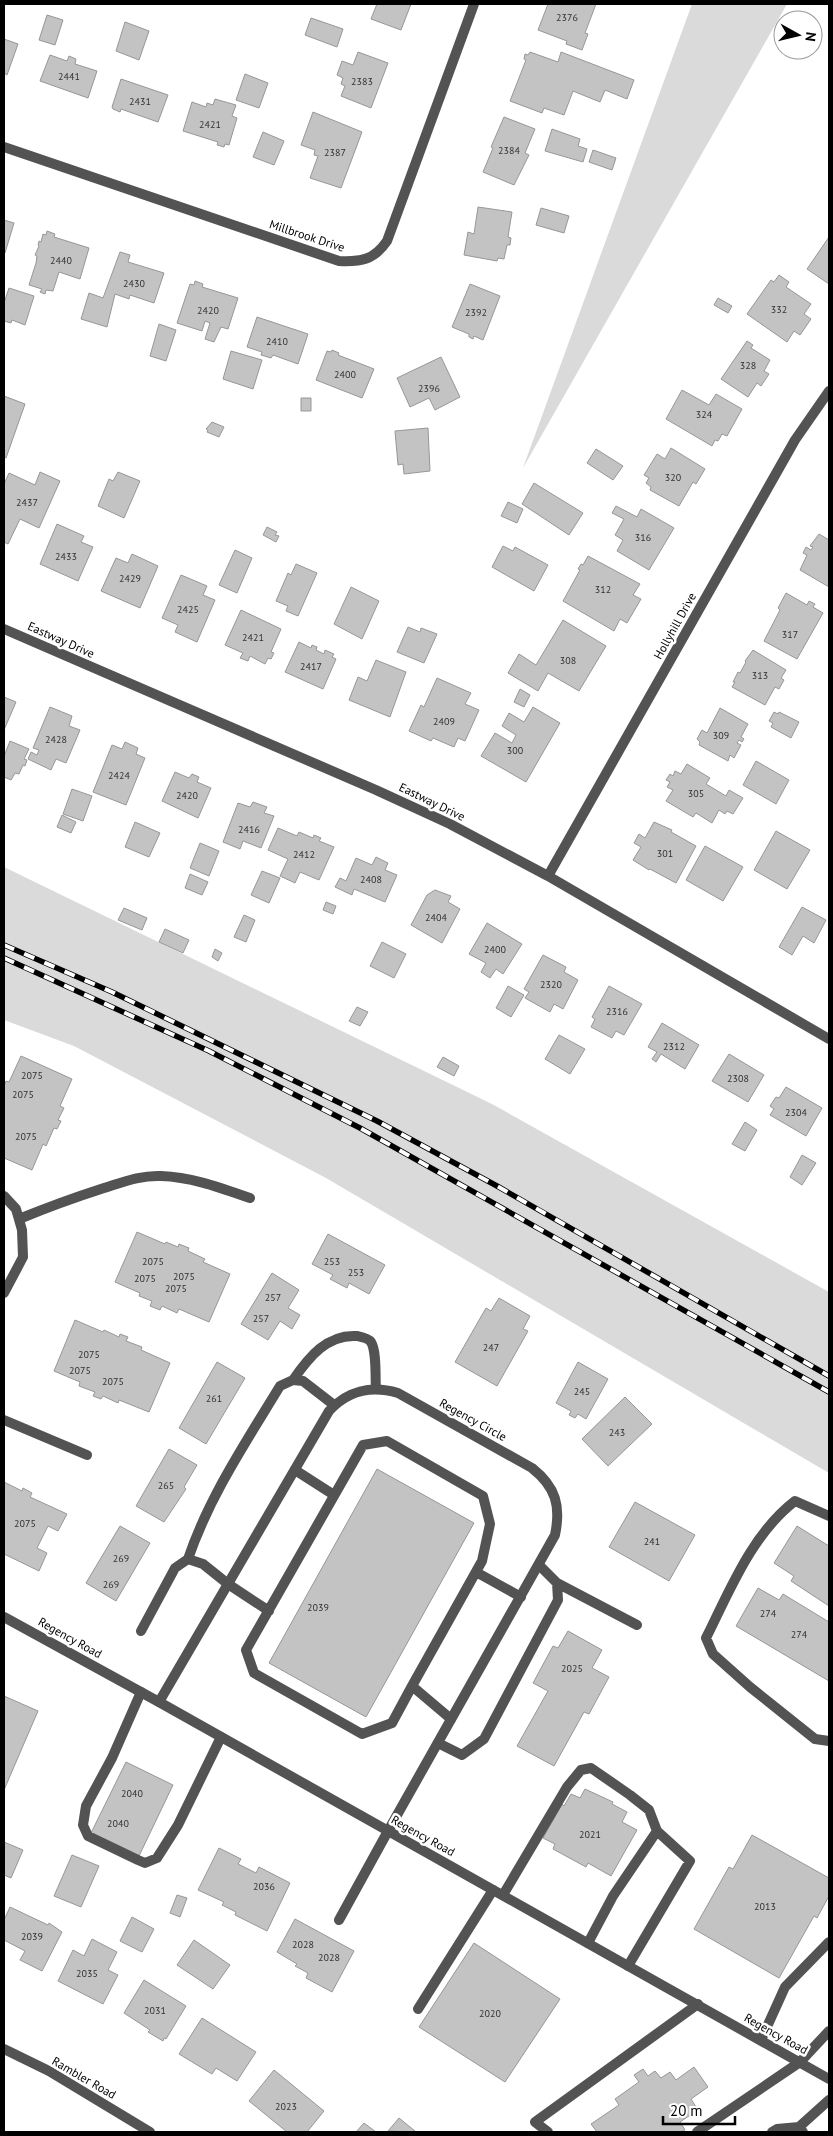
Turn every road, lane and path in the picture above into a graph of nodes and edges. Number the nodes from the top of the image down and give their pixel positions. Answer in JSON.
{"nodes":[{"id":1,"x":474,"y":4,"type":"edge"},
{"id":2,"x":4,"y":146,"type":"edge"},
{"id":3,"x":829,"y":391,"type":"edge"},
{"id":4,"x":4,"y":629,"type":"edge"},
{"id":5,"x":548,"y":876,"type":"junction"},
{"id":6,"x":829,"y":1039,"type":"edge"},
{"id":7,"x":4,"y":1196,"type":"edge"},
{"id":8,"x":250,"y":1198,"type":"dead end"},
{"id":9,"x":18,"y":1220,"type":"junction"},
{"id":10,"x":4,"y":1293,"type":"edge"},
{"id":11,"x":293,"y":1380,"type":"junction"},
{"id":12,"x":376,"y":1389,"type":"junction"},
{"id":13,"x":334,"y":1405,"type":"junction"},
{"id":14,"x":4,"y":1420,"type":"edge"},
{"id":15,"x":87,"y":1455,"type":"dead end"},
{"id":16,"x":295,"y":1470,"type":"junction"},
{"id":17,"x":334,"y":1495,"type":"junction"},
{"id":18,"x":829,"y":1516,"type":"edge"},
{"id":19,"x":188,"y":1559,"type":"junction"},
{"id":20,"x":539,"y":1565,"type":"junction"},
{"id":21,"x":476,"y":1572,"type":"junction"},
{"id":22,"x":557,"y":1583,"type":"junction"},
{"id":23,"x":228,"y":1584,"type":"junction"},
{"id":24,"x":521,"y":1597,"type":"junction"},
{"id":25,"x":269,"y":1611,"type":"junction"},
{"id":26,"x":4,"y":1617,"type":"edge"},
{"id":27,"x":637,"y":1625,"type":"dead end"},
{"id":28,"x":140,"y":1631,"type":"dead end"},
{"id":29,"x":412,"y":1686,"type":"junction"},
{"id":30,"x":141,"y":1692,"type":"junction"},
{"id":31,"x":159,"y":1702,"type":"junction"},
{"id":32,"x":451,"y":1719,"type":"junction"},
{"id":33,"x":221,"y":1737,"type":"junction"},
{"id":34,"x":829,"y":1741,"type":"edge"},
{"id":35,"x":438,"y":1743,"type":"junction"},
{"id":36,"x":388,"y":1831,"type":"junction"},
{"id":37,"x":657,"y":1831,"type":"junction"},
{"id":38,"x":493,"y":1890,"type":"junction"},
{"id":39,"x":503,"y":1895,"type":"junction"},
{"id":40,"x":339,"y":1920,"type":"dead end"},
{"id":41,"x":829,"y":1942,"type":"edge"},
{"id":42,"x":588,"y":1943,"type":"junction"},
{"id":43,"x":628,"y":1966,"type":"junction"},
{"id":44,"x":698,"y":2004,"type":"junction"},
{"id":45,"x":418,"y":2009,"type":"dead end"},
{"id":46,"x":829,"y":2031,"type":"edge"},
{"id":47,"x":761,"y":2040,"type":"junction"},
{"id":48,"x":4,"y":2049,"type":"edge"},
{"id":49,"x":800,"y":2062,"type":"junction"},
{"id":50,"x":829,"y":2079,"type":"edge"},
{"id":51,"x":829,"y":2100,"type":"edge"},
{"id":52,"x":801,"y":2130,"type":"edge"},
{"id":53,"x":150,"y":2132,"type":"edge"},
{"id":54,"x":548,"y":2132,"type":"edge"},
{"id":55,"x":697,"y":2132,"type":"edge"},
{"id":56,"x":772,"y":2132,"type":"edge"}],
"edges":[{"from":1,"to":2,"type":"street","name":"Millbrook Drive"},
{"from":3,"to":5,"type":"street","name":"Hollyhill Drive"},
{"from":4,"to":5,"type":"street","name":"Eastway Drive"},
{"from":5,"to":6,"type":"street","name":"Eastway Drive"},
{"from":7,"to":9,"type":"street"},
{"from":8,"to":9,"type":"street"},
{"from":9,"to":10,"type":"street"},
{"from":11,"to":12,"type":"street"},
{"from":11,"to":13,"type":"street"},
{"from":11,"to":19,"type":"street"},
{"from":12,"to":13,"type":"street","name":"Regency Circle"},
{"from":12,"to":20,"type":"street","name":"Regency Circle"},
{"from":13,"to":16,"type":"street","name":"Regency Circle"},
{"from":14,"to":15,"type":"street"},
{"from":16,"to":17,"type":"street"},
{"from":16,"to":23,"type":"street","name":"Regency Circle"},
{"from":17,"to":21,"type":"street"},
{"from":17,"to":25,"type":"street"},
{"from":18,"to":34,"type":"street"},
{"from":19,"to":23,"type":"street"},
{"from":19,"to":28,"type":"street"},
{"from":20,"to":22,"type":"street"},
{"from":20,"to":24,"type":"street","name":"Regency Circle"},
{"from":21,"to":24,"type":"street"},
{"from":21,"to":29,"type":"street"},
{"from":22,"to":27,"type":"street"},
{"from":22,"to":35,"type":"street"},
{"from":23,"to":25,"type":"street"},
{"from":23,"to":31,"type":"street","name":"Regency Circle"},
{"from":24,"to":32,"type":"street","name":"Regency Circle"},
{"from":25,"to":29,"type":"street"},
{"from":26,"to":30,"type":"street","name":"Regency Road"},
{"from":29,"to":32,"type":"street"},
{"from":30,"to":31,"type":"street","name":"Regency Road"},
{"from":30,"to":33,"type":"street"},
{"from":31,"to":33,"type":"street","name":"Regency Road"},
{"from":32,"to":35,"type":"street","name":"Regency Circle"},
{"from":33,"to":36,"type":"street","name":"Regency Road"},
{"from":35,"to":36,"type":"street","name":"Regency Circle"},
{"from":36,"to":38,"type":"street","name":"Regency Road"},
{"from":36,"to":40,"type":"street","name":"Regency Circle"},
{"from":37,"to":39,"type":"street"},
{"from":37,"to":42,"type":"street"},
{"from":37,"to":43,"type":"street"},
{"from":38,"to":39,"type":"street","name":"Regency Road"},
{"from":38,"to":45,"type":"street"},
{"from":39,"to":42,"type":"street","name":"Regency Road"},
{"from":41,"to":47,"type":"street"},
{"from":42,"to":43,"type":"street","name":"Regency Road"},
{"from":43,"to":44,"type":"street","name":"Regency Road"},
{"from":44,"to":47,"type":"street","name":"Regency Road"},
{"from":44,"to":54,"type":"street"},
{"from":46,"to":49,"type":"street"},
{"from":47,"to":49,"type":"street","name":"Regency Road"},
{"from":48,"to":53,"type":"street","name":"Rambler Road"},
{"from":49,"to":50,"type":"street","name":"Regency Road"},
{"from":49,"to":55,"type":"street"},
{"from":51,"to":52,"type":"street"},
{"from":52,"to":56,"type":"street"}]}
